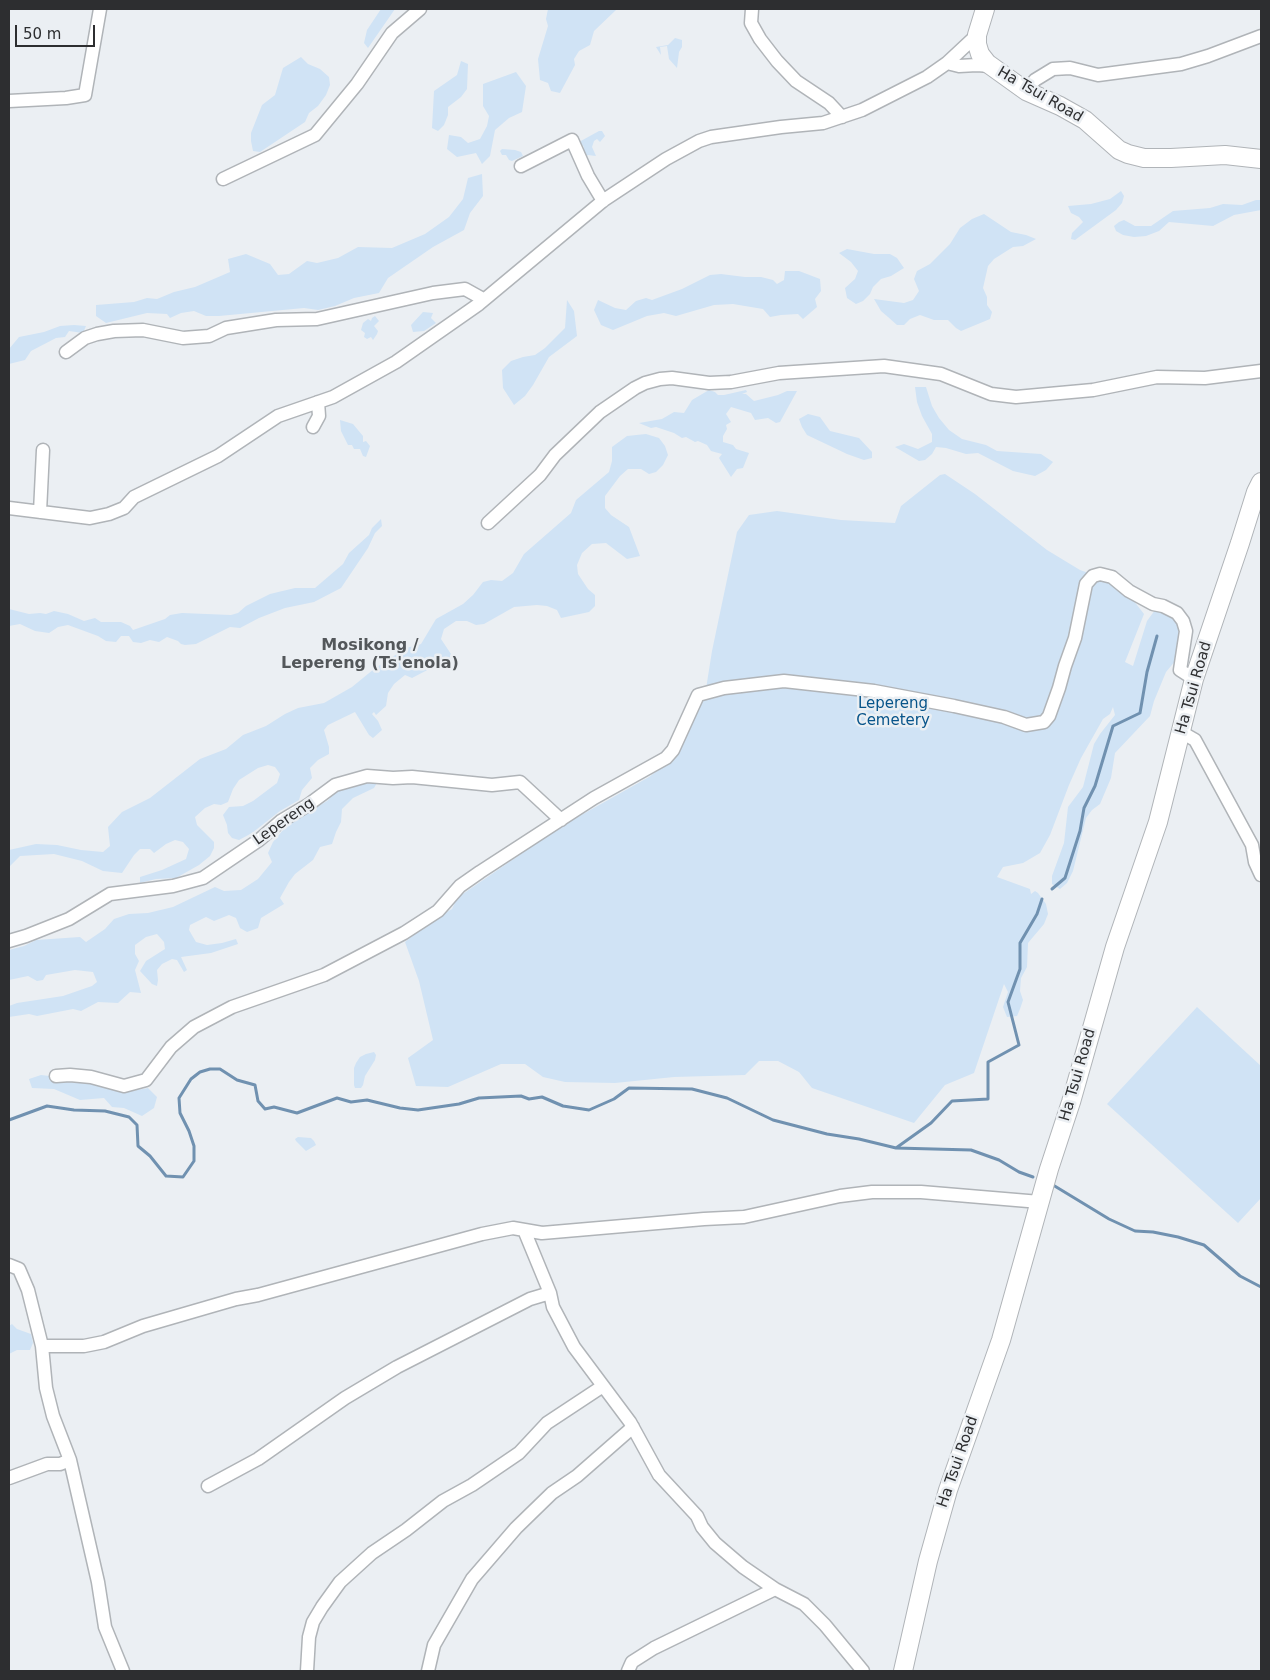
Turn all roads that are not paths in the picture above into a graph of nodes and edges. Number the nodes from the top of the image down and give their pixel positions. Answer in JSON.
{"nodes":[{"id":1,"x":100,"y":9,"type":"edge"},
{"id":2,"x":420,"y":9,"type":"edge"},
{"id":3,"x":752,"y":9,"type":"edge"},
{"id":4,"x":985,"y":9,"type":"edge"},
{"id":5,"x":977,"y":35,"type":"junction"},
{"id":6,"x":1261,"y":36,"type":"edge"},
{"id":7,"x":947,"y":63,"type":"junction"},
{"id":8,"x":990,"y":66,"type":"junction"},
{"id":9,"x":1026,"y":91,"type":"junction"},
{"id":10,"x":9,"y":101,"type":"edge"},
{"id":11,"x":842,"y":117,"type":"junction"},
{"id":12,"x":1261,"y":159,"type":"edge"},
{"id":13,"x":521,"y":166,"type":"dead end"},
{"id":14,"x":223,"y":179,"type":"dead end"},
{"id":15,"x":603,"y":201,"type":"junction"},
{"id":16,"x":483,"y":299,"type":"junction"},
{"id":17,"x":66,"y":352,"type":"dead end"},
{"id":18,"x":1261,"y":371,"type":"edge"},
{"id":19,"x":318,"y":402,"type":"junction"},
{"id":20,"x":313,"y":427,"type":"dead end"},
{"id":21,"x":42,"y":450,"type":"dead end"},
{"id":22,"x":1261,"y":482,"type":"edge"},
{"id":23,"x":9,"y":508,"type":"edge"},
{"id":24,"x":40,"y":512,"type":"junction"},
{"id":25,"x":488,"y":523,"type":"dead end"},
{"id":26,"x":1194,"y":679,"type":"junction"},
{"id":27,"x":1181,"y":732,"type":"junction"},
{"id":28,"x":561,"y":820,"type":"junction"},
{"id":29,"x":1261,"y":875,"type":"edge"},
{"id":30,"x":9,"y":941,"type":"edge"},
{"id":31,"x":56,"y":1076,"type":"dead end"},
{"id":32,"x":1040,"y":1202,"type":"junction"},
{"id":33,"x":524,"y":1230,"type":"junction"},
{"id":34,"x":9,"y":1265,"type":"edge"},
{"id":35,"x":550,"y":1293,"type":"junction"},
{"id":36,"x":42,"y":1346,"type":"junction"},
{"id":37,"x":603,"y":1386,"type":"junction"},
{"id":38,"x":633,"y":1427,"type":"junction"},
{"id":39,"x":70,"y":1460,"type":"junction"},
{"id":40,"x":9,"y":1478,"type":"edge"},
{"id":41,"x":208,"y":1486,"type":"dead end"},
{"id":42,"x":775,"y":1589,"type":"junction"},
{"id":43,"x":123,"y":1671,"type":"edge"},
{"id":44,"x":307,"y":1671,"type":"edge"},
{"id":45,"x":428,"y":1671,"type":"edge"},
{"id":46,"x":628,"y":1671,"type":"edge"},
{"id":47,"x":863,"y":1671,"type":"edge"},
{"id":48,"x":903,"y":1671,"type":"edge"}],
"edges":[{"from":1,"to":10,"type":"street"},
{"from":2,"to":14,"type":"street"},
{"from":3,"to":11,"type":"street"},
{"from":4,"to":5,"type":"street"},
{"from":5,"to":7,"type":"street"},
{"from":5,"to":8,"type":"street","name":"Ha Tsui Road"},
{"from":6,"to":9,"type":"street"},
{"from":7,"to":8,"type":"street"},
{"from":7,"to":11,"type":"street"},
{"from":8,"to":9,"type":"street","name":"Ha Tsui Road"},
{"from":9,"to":12,"type":"street","name":"Ha Tsui Road"},
{"from":11,"to":15,"type":"street"},
{"from":13,"to":15,"type":"street"},
{"from":15,"to":16,"type":"street"},
{"from":16,"to":17,"type":"street"},
{"from":16,"to":19,"type":"street"},
{"from":18,"to":25,"type":"street"},
{"from":19,"to":20,"type":"street"},
{"from":19,"to":24,"type":"street"},
{"from":21,"to":24,"type":"street"},
{"from":22,"to":26,"type":"street","name":"Ha Tsui Road"},
{"from":23,"to":24,"type":"street"},
{"from":26,"to":27,"type":"street","name":"Ha Tsui Road"},
{"from":26,"to":28,"type":"street"},
{"from":27,"to":29,"type":"street"},
{"from":27,"to":32,"type":"street","name":"Ha Tsui Road"},
{"from":28,"to":30,"type":"street","name":"Lepereng"},
{"from":28,"to":31,"type":"street"},
{"from":32,"to":33,"type":"street"},
{"from":32,"to":48,"type":"street","name":"Ha Tsui Road"},
{"from":33,"to":35,"type":"street"},
{"from":33,"to":36,"type":"street"},
{"from":34,"to":36,"type":"street"},
{"from":35,"to":37,"type":"street"},
{"from":35,"to":41,"type":"street"},
{"from":36,"to":39,"type":"street"},
{"from":37,"to":38,"type":"street"},
{"from":37,"to":44,"type":"street"},
{"from":38,"to":42,"type":"street"},
{"from":38,"to":45,"type":"street"},
{"from":39,"to":40,"type":"street"},
{"from":39,"to":43,"type":"street"},
{"from":42,"to":46,"type":"street"},
{"from":42,"to":47,"type":"street"}]}
